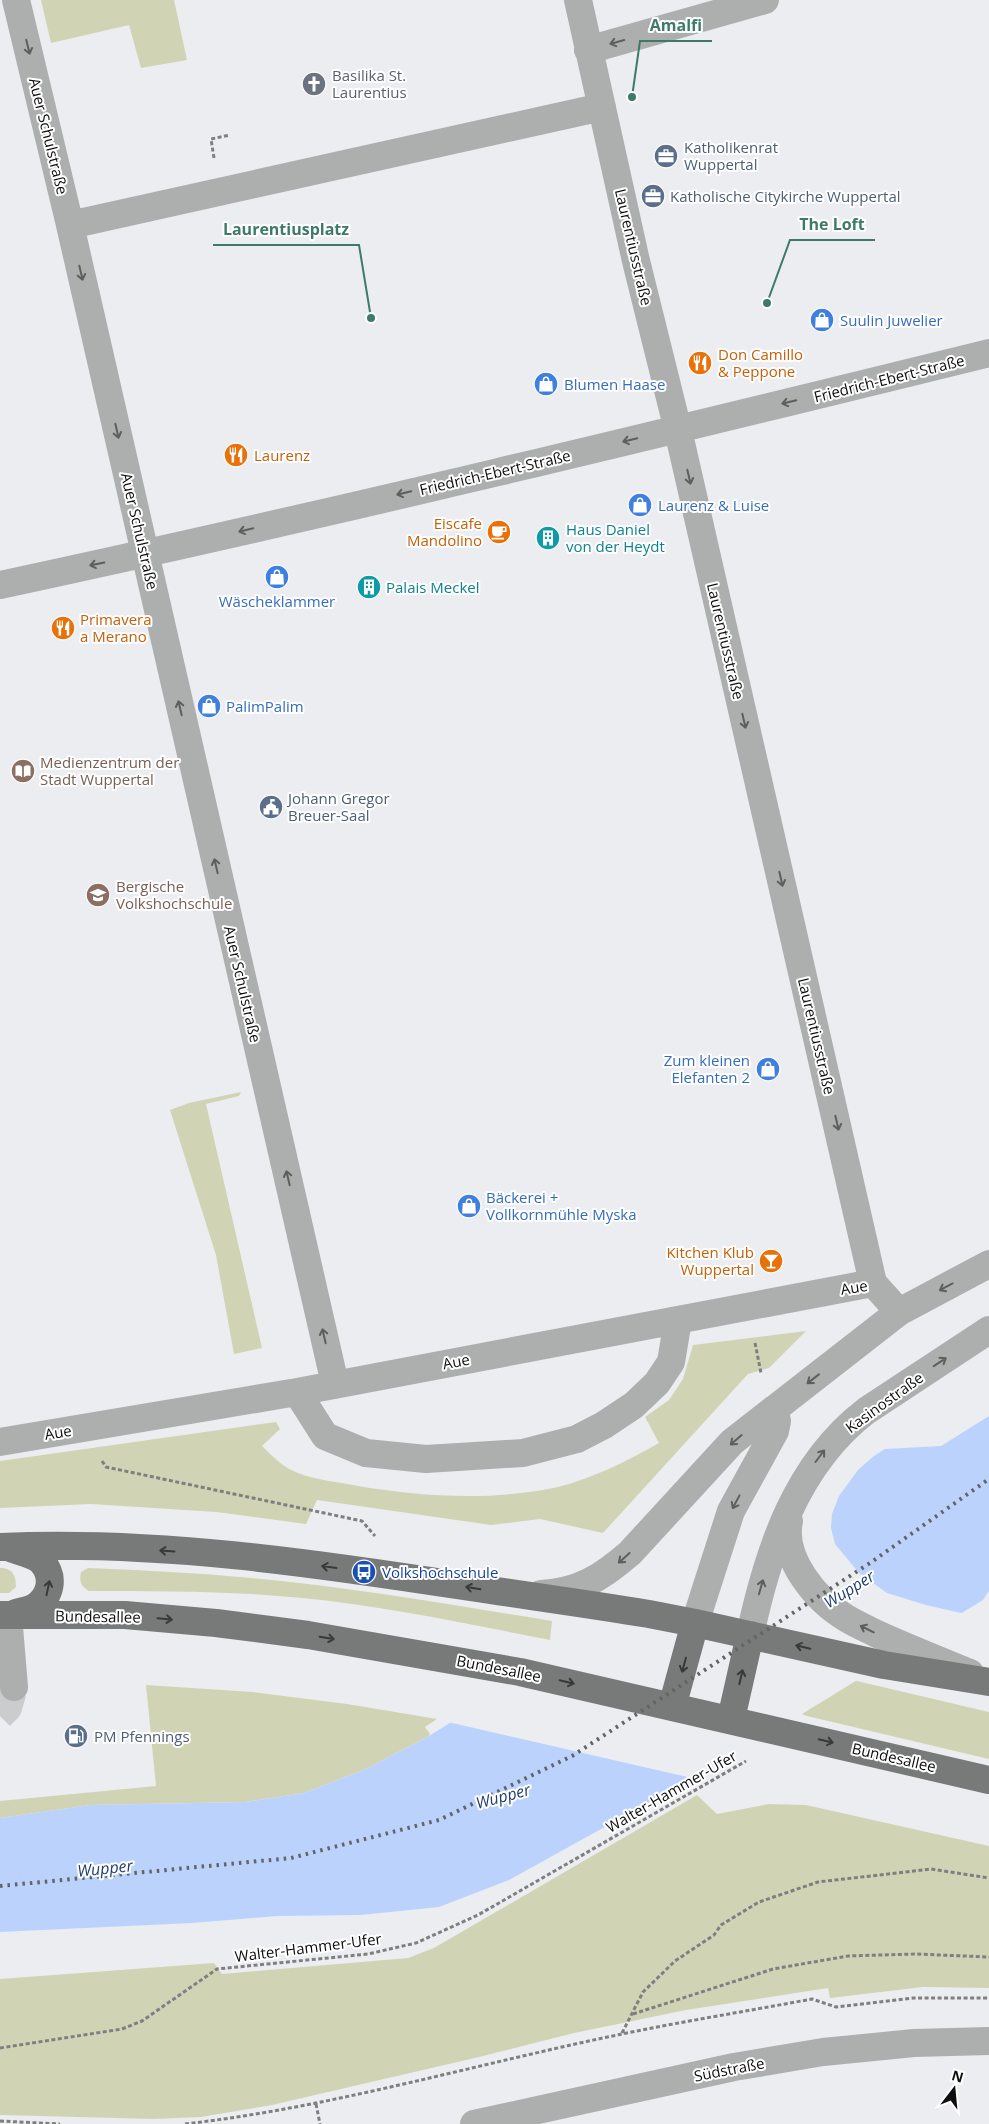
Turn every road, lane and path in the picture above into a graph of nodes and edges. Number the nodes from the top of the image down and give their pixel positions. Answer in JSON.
{"nodes":[{"id":1,"x":16,"y":0,"type":"edge"},
{"id":2,"x":578,"y":0,"type":"edge"},
{"id":3,"x":765,"y":0,"type":"edge"},
{"id":4,"x":588,"y":50,"type":"junction"},
{"id":5,"x":602,"y":107,"type":"junction"},
{"id":6,"x":230,"y":135,"type":"dead end"},
{"id":7,"x":210,"y":138,"type":"dead end"},
{"id":8,"x":70,"y":225,"type":"junction"},
{"id":9,"x":989,"y":353,"type":"edge"},
{"id":10,"x":678,"y":430,"type":"junction"},
{"id":11,"x":145,"y":554,"type":"junction"},
{"id":12,"x":0,"y":585,"type":"edge"},
{"id":13,"x":989,"y":1264,"type":"edge"},
{"id":14,"x":873,"y":1283,"type":"junction"},
{"id":15,"x":748,"y":1306,"type":"junction"},
{"id":16,"x":899,"y":1312,"type":"junction"},
{"id":17,"x":678,"y":1320,"type":"junction"},
{"id":18,"x":989,"y":1330,"type":"edge"},
{"id":19,"x":335,"y":1384,"type":"junction"},
{"id":20,"x":297,"y":1392,"type":"junction"},
{"id":21,"x":774,"y":1409,"type":"junction"},
{"id":22,"x":77,"y":1429,"type":"junction"},
{"id":23,"x":0,"y":1442,"type":"edge"},
{"id":24,"x":795,"y":1498,"type":"junction"},
{"id":25,"x":3,"y":1547,"type":"edge"},
{"id":26,"x":412,"y":1578,"type":"junction"},
{"id":27,"x":522,"y":1595,"type":"junction"},
{"id":28,"x":7,"y":1615,"type":"edge"},
{"id":29,"x":695,"y":1622,"type":"junction"},
{"id":30,"x":750,"y":1635,"type":"junction"},
{"id":31,"x":989,"y":1681,"type":"edge"},
{"id":32,"x":14,"y":1687,"type":"tunnel mouth"},
{"id":33,"x":672,"y":1707,"type":"junction"},
{"id":34,"x":731,"y":1719,"type":"junction"},
{"id":35,"x":786,"y":1732,"type":"junction"},
{"id":36,"x":989,"y":1780,"type":"edge"},
{"id":37,"x":989,"y":1878,"type":"edge"},
{"id":38,"x":989,"y":1957,"type":"edge"},
{"id":39,"x":989,"y":1998,"type":"edge"},
{"id":40,"x":633,"y":2014,"type":"junction"},
{"id":41,"x":622,"y":2034,"type":"junction"},
{"id":42,"x":989,"y":2041,"type":"edge"},
{"id":43,"x":0,"y":2048,"type":"edge"},
{"id":44,"x":316,"y":2104,"type":"junction"},
{"id":45,"x":0,"y":2121,"type":"edge"},
{"id":46,"x":60,"y":2124,"type":"edge"},
{"id":47,"x":185,"y":2124,"type":"edge"},
{"id":48,"x":320,"y":2124,"type":"edge"},
{"id":49,"x":474,"y":2124,"type":"edge"}],
"edges":[{"from":1,"to":8,"type":"street","name":"Auer Schulstraße","one_way":true},
{"from":2,"to":4,"type":"street","name":"Laurentiusstraße"},
{"from":3,"to":4,"type":"street","one_way":true},
{"from":4,"to":5,"type":"street","name":"Laurentiusstraße"},
{"from":5,"to":8,"type":"street"},
{"from":5,"to":10,"type":"street","name":"Laurentiusstraße"},
{"from":6,"to":7,"type":"path"},
{"from":8,"to":11,"type":"street","name":"Auer Schulstraße","one_way":true},
{"from":9,"to":10,"type":"street","name":"Friedrich-Ebert-Straße","one_way":true},
{"from":10,"to":11,"type":"street","name":"Friedrich-Ebert-Straße","one_way":true},
{"from":10,"to":14,"type":"street","name":"Laurentiusstraße","one_way":true},
{"from":11,"to":12,"type":"street","name":"Friedrich-Ebert-Straße","one_way":true},
{"from":19,"to":11,"type":"street","name":"Auer Schulstraße","one_way":true},
{"from":13,"to":16,"type":"street","one_way":true},
{"from":14,"to":15,"type":"street","name":"Aue"},
{"from":14,"to":16,"type":"street","name":"Aue"},
{"from":15,"to":17,"type":"street","name":"Aue"},
{"from":15,"to":21,"type":"path"},
{"from":16,"to":21,"type":"street","one_way":true},
{"from":17,"to":19,"type":"street","name":"Aue"},
{"from":17,"to":20,"type":"street"},
{"from":24,"to":18,"type":"street","name":"Kasinostraße","one_way":true},
{"from":19,"to":20,"type":"street","name":"Aue"},
{"from":20,"to":22,"type":"street","name":"Aue"},
{"from":21,"to":27,"type":"street","one_way":true},
{"from":21,"to":29,"type":"street","one_way":true},
{"from":22,"to":23,"type":"street","name":"Aue"},
{"from":22,"to":26,"type":"path"},
{"from":30,"to":24,"type":"street","name":"Kasinostraße","one_way":true},
{"from":31,"to":24,"type":"street","one_way":true},
{"from":26,"to":25,"type":"main road","one_way":true},
{"from":28,"to":25,"type":"main road","one_way":true},
{"from":27,"to":26,"type":"main road","one_way":true},
{"from":27,"to":29,"type":"main road"},
{"from":28,"to":32,"type":"street"},
{"from":28,"to":33,"type":"main road","name":"Bundesallee","one_way":true},
{"from":29,"to":30,"type":"main road"},
{"from":29,"to":33,"type":"main road","one_way":true},
{"from":31,"to":30,"type":"main road","one_way":true},
{"from":34,"to":30,"type":"main road","one_way":true},
{"from":33,"to":34,"type":"main road","name":"Bundesallee"},
{"from":34,"to":35,"type":"main road","name":"Bundesallee"},
{"from":35,"to":36,"type":"main road","name":"Bundesallee","one_way":true},
{"from":35,"to":43,"type":"path","name":"Walter-Hammer-Ufer"},
{"from":37,"to":40,"type":"path"},
{"from":38,"to":40,"type":"path"},
{"from":39,"to":41,"type":"path"},
{"from":40,"to":41,"type":"path"},
{"from":41,"to":44,"type":"path"},
{"from":42,"to":49,"type":"street","name":"Südstraße"},
{"from":44,"to":47,"type":"path"},
{"from":44,"to":48,"type":"path"},
{"from":45,"to":46,"type":"path"}]}
